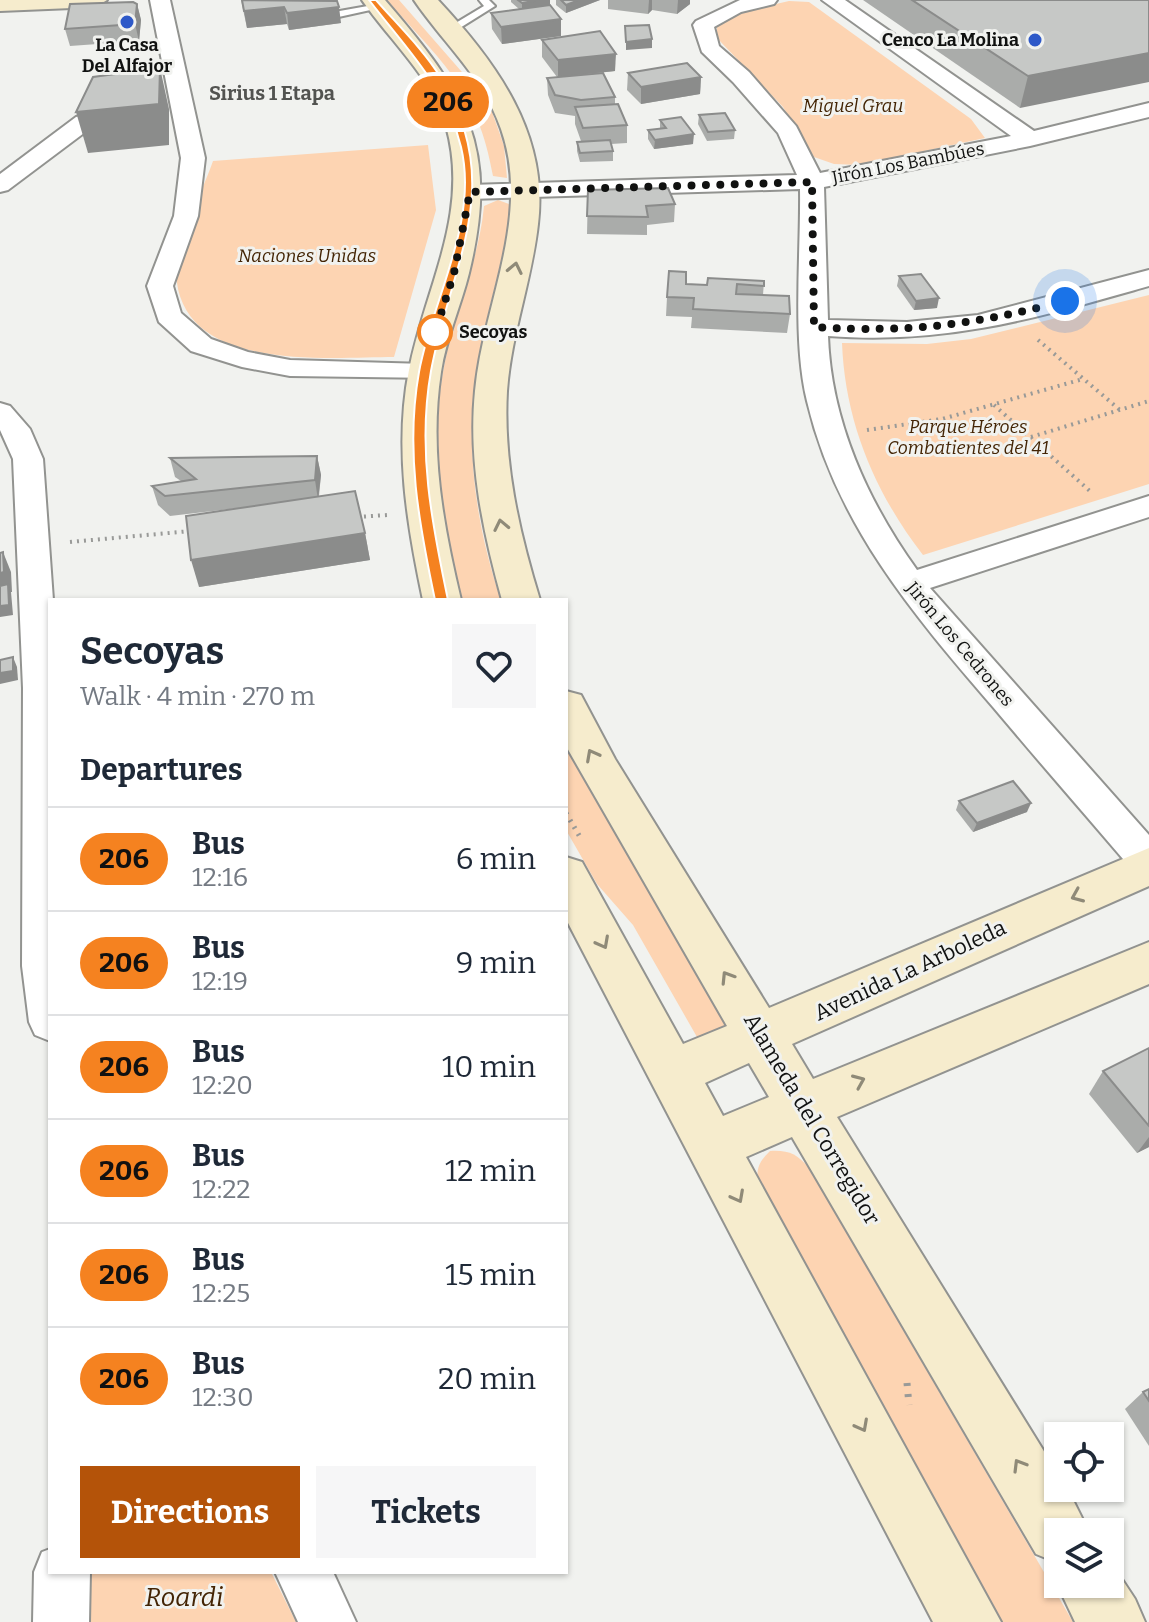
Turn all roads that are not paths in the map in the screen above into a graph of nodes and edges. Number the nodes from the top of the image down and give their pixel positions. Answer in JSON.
{"nodes":[{"id":1,"x":96,"y":0,"type":"edge"},
{"id":2,"x":160,"y":0,"type":"edge"},
{"id":3,"x":301,"y":0,"type":"edge"},
{"id":4,"x":425,"y":0,"type":"edge"},
{"id":5,"x":484,"y":0,"type":"edge"},
{"id":6,"x":767,"y":0,"type":"edge"},
{"id":7,"x":832,"y":0,"type":"edge"},
{"id":8,"x":373,"y":2,"type":"edge"},
{"id":9,"x":0,"y":4,"type":"edge"},
{"id":10,"x":452,"y":29,"type":"junction"},
{"id":11,"x":183,"y":102,"type":"junction"},
{"id":12,"x":1149,"y":110,"type":"edge"},
{"id":13,"x":1030,"y":139,"type":"junction"},
{"id":14,"x":812,"y":182,"type":"junction"},
{"id":15,"x":0,"y":185,"type":"edge"},
{"id":16,"x":526,"y":190,"type":"junction"},
{"id":17,"x":470,"y":192,"type":"junction"},
{"id":18,"x":1149,"y":278,"type":"edge"},
{"id":19,"x":814,"y":327,"type":"junction"},
{"id":20,"x":425,"y":372,"type":"junction"},
{"id":21,"x":0,"y":412,"type":"edge"},
{"id":22,"x":1149,"y":506,"type":"edge"},
{"id":23,"x":908,"y":584,"type":"junction"},
{"id":24,"x":442,"y":598,"type":"edge"},
{"id":25,"x":520,"y":598,"type":"edge"},
{"id":26,"x":568,"y":710,"type":"edge"},
{"id":27,"x":1149,"y":864,"type":"edge"},
{"id":28,"x":568,"y":879,"type":"edge"},
{"id":29,"x":1149,"y":962,"type":"edge"},
{"id":30,"x":48,"y":1006,"type":"edge"},
{"id":31,"x":761,"y":1036,"type":"junction"},
{"id":32,"x":672,"y":1073,"type":"junction"},
{"id":33,"x":803,"y":1105,"type":"junction"},
{"id":34,"x":711,"y":1146,"type":"junction"},
{"id":35,"x":1050,"y":1518,"type":"edge"},
{"id":36,"x":62,"y":1574,"type":"edge"},
{"id":37,"x":304,"y":1574,"type":"edge"},
{"id":38,"x":1097,"y":1598,"type":"edge"},
{"id":39,"x":61,"y":1622,"type":"edge"},
{"id":40,"x":328,"y":1622,"type":"edge"},
{"id":41,"x":968,"y":1622,"type":"edge"},
{"id":42,"x":1112,"y":1622,"type":"edge"}],
"edges":[{"from":1,"to":9,"type":"main road"},
{"from":2,"to":11,"type":"street"},
{"from":3,"to":8,"type":"lane"},
{"from":4,"to":10,"type":"main road"},
{"from":5,"to":10,"type":"lane"},
{"from":6,"to":14,"type":"street","name":"Jirón Los Cedrones"},
{"from":7,"to":13,"type":"street"},
{"from":8,"to":17,"type":"main road"},
{"from":10,"to":16,"type":"main road"},
{"from":11,"to":15,"type":"street"},
{"from":11,"to":20,"type":"street"},
{"from":12,"to":13,"type":"street","name":"Jirón Los Bambúes"},
{"from":13,"to":14,"type":"street","name":"Jirón Los Bambúes"},
{"from":14,"to":16,"type":"street","name":"Jirón Los Bambúes"},
{"from":14,"to":19,"type":"street","name":"Jirón Los Cedrones"},
{"from":16,"to":17,"type":"street","name":"Jirón Los Bambúes"},
{"from":25,"to":16,"type":"main road","one_way":true},
{"from":17,"to":20,"type":"main road"},
{"from":18,"to":19,"type":"street"},
{"from":19,"to":23,"type":"street","name":"Jirón Los Cedrones"},
{"from":20,"to":24,"type":"main road"},
{"from":21,"to":30,"type":"street"},
{"from":22,"to":23,"type":"street"},
{"from":23,"to":27,"type":"street","name":"Jirón Los Cedrones"},
{"from":31,"to":26,"type":"main road","name":"Alameda del Corregidor","one_way":true},
{"from":27,"to":31,"type":"main road","name":"Avenida La Arboleda","one_way":true},
{"from":28,"to":32,"type":"main road","one_way":true},
{"from":33,"to":29,"type":"main road","one_way":true},
{"from":31,"to":32,"type":"main road","name":"Avenida La Arboleda"},
{"from":31,"to":33,"type":"main road","name":"Alameda del Corregidor"},
{"from":32,"to":34,"type":"main road"},
{"from":33,"to":34,"type":"main road"},
{"from":35,"to":33,"type":"main road","name":"Alameda del Corregidor","one_way":true},
{"from":34,"to":41,"type":"main road","one_way":true},
{"from":36,"to":39,"type":"street"},
{"from":37,"to":40,"type":"street"},
{"from":38,"to":42,"type":"main road"}]}
